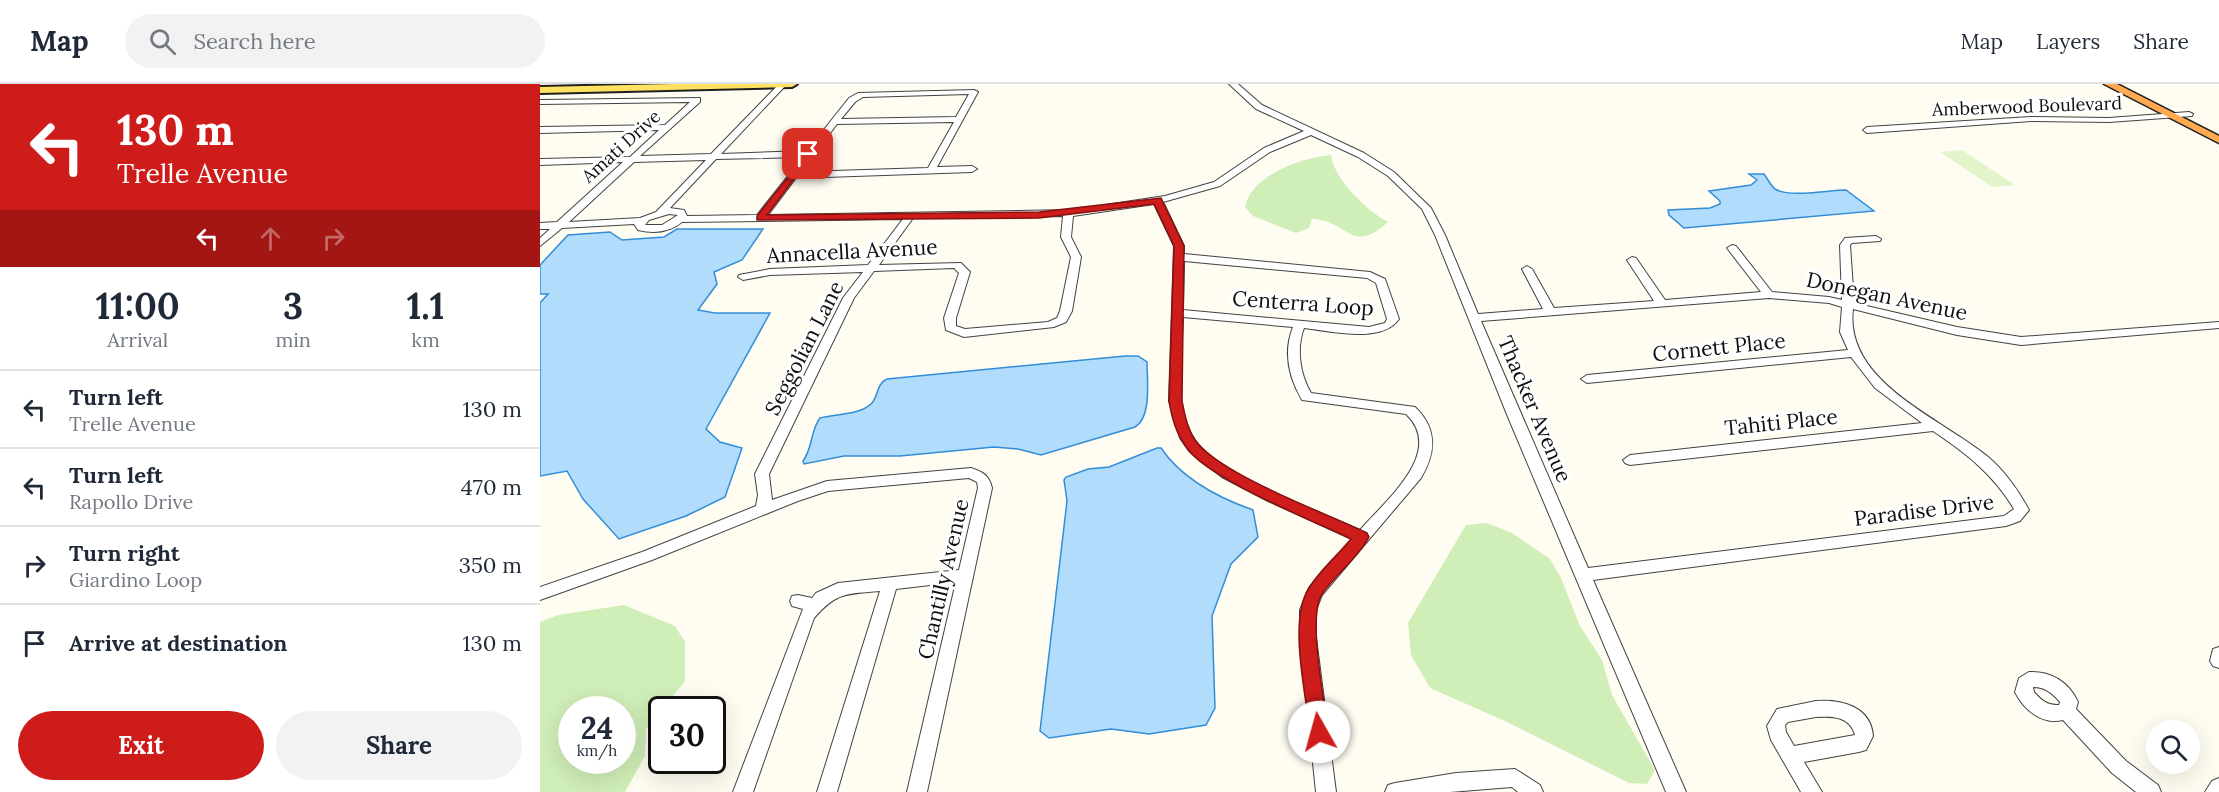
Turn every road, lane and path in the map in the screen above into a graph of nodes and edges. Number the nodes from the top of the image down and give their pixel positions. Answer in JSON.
{"nodes":[{"id":1,"x":540,"y":84,"type":"edge"},
{"id":2,"x":561,"y":84,"type":"edge"},
{"id":3,"x":783,"y":84,"type":"edge"},
{"id":4,"x":793,"y":84,"type":"edge"},
{"id":5,"x":1233,"y":84,"type":"edge"},
{"id":6,"x":1245,"y":84,"type":"edge"},
{"id":7,"x":2109,"y":84,"type":"edge"},
{"id":8,"x":2129,"y":84,"type":"edge"},
{"id":9,"x":540,"y":90,"type":"edge"},
{"id":10,"x":540,"y":102,"type":"edge"},
{"id":11,"x":1275,"y":112,"type":"junction"},
{"id":12,"x":2189,"y":114,"type":"junction"},
{"id":13,"x":2170,"y":115,"type":"junction"},
{"id":14,"x":959,"y":119,"type":"junction"},
{"id":15,"x":834,"y":122,"type":"junction"},
{"id":16,"x":667,"y":127,"type":"junction"},
{"id":17,"x":2219,"y":129,"type":"edge"},
{"id":18,"x":540,"y":130,"type":"edge"},
{"id":19,"x":1867,"y":130,"type":"dead end"},
{"id":20,"x":1312,"y":131,"type":"junction"},
{"id":21,"x":2219,"y":140,"type":"edge"},
{"id":22,"x":808,"y":154,"type":"junction"},
{"id":23,"x":714,"y":157,"type":"junction"},
{"id":24,"x":726,"y":157,"type":"junction"},
{"id":25,"x":631,"y":159,"type":"junction"},
{"id":26,"x":540,"y":162,"type":"edge"},
{"id":27,"x":972,"y":169,"type":"dead end"},
{"id":28,"x":931,"y":171,"type":"junction"},
{"id":29,"x":793,"y":175,"type":"junction"},
{"id":30,"x":1157,"y":200,"type":"junction"},
{"id":31,"x":661,"y":212,"type":"junction"},
{"id":32,"x":1068,"y":213,"type":"junction"},
{"id":33,"x":678,"y":215,"type":"junction"},
{"id":34,"x":909,"y":217,"type":"junction"},
{"id":35,"x":760,"y":218,"type":"junction"},
{"id":36,"x":641,"y":221,"type":"junction"},
{"id":37,"x":540,"y":226,"type":"edge"},
{"id":38,"x":558,"y":226,"type":"junction"},
{"id":39,"x":1876,"y":239,"type":"dead end"},
{"id":40,"x":540,"y":243,"type":"edge"},
{"id":41,"x":1732,"y":248,"type":"dead end"},
{"id":42,"x":1179,"y":257,"type":"junction"},
{"id":43,"x":1632,"y":260,"type":"dead end"},
{"id":44,"x":868,"y":268,"type":"junction"},
{"id":45,"x":1527,"y":269,"type":"dead end"},
{"id":46,"x":743,"y":277,"type":"dead end"},
{"id":47,"x":1769,"y":295,"type":"junction"},
{"id":48,"x":1660,"y":302,"type":"junction"},
{"id":49,"x":1848,"y":304,"type":"junction"},
{"id":50,"x":1550,"y":312,"type":"junction"},
{"id":51,"x":1177,"y":313,"type":"junction"},
{"id":52,"x":1474,"y":318,"type":"junction"},
{"id":53,"x":1300,"y":324,"type":"junction"},
{"id":54,"x":2219,"y":325,"type":"edge"},
{"id":55,"x":1855,"y":353,"type":"junction"},
{"id":56,"x":1587,"y":379,"type":"dead end"},
{"id":57,"x":1937,"y":426,"type":"junction"},
{"id":58,"x":1630,"y":460,"type":"dead end"},
{"id":59,"x":763,"y":509,"type":"junction"},
{"id":60,"x":1362,"y":537,"type":"junction"},
{"id":61,"x":964,"y":575,"type":"junction"},
{"id":62,"x":1583,"y":575,"type":"junction"},
{"id":63,"x":890,"y":584,"type":"junction"},
{"id":64,"x":540,"y":594,"type":"edge"},
{"id":65,"x":2219,"y":654,"type":"edge"},
{"id":66,"x":2219,"y":661,"type":"edge"},
{"id":67,"x":2066,"y":711,"type":"dead end"},
{"id":68,"x":1791,"y":755,"type":"dead end"},
{"id":69,"x":2219,"y":787,"type":"edge"},
{"id":70,"x":743,"y":792,"type":"edge"},
{"id":71,"x":827,"y":792,"type":"edge"},
{"id":72,"x":917,"y":792,"type":"edge"},
{"id":73,"x":1326,"y":792,"type":"edge"},
{"id":74,"x":1395,"y":792,"type":"edge"},
{"id":75,"x":1533,"y":792,"type":"edge"},
{"id":76,"x":1676,"y":792,"type":"edge"},
{"id":77,"x":1812,"y":792,"type":"edge"},
{"id":78,"x":2151,"y":792,"type":"edge"},
{"id":79,"x":2215,"y":792,"type":"edge"}],
"edges":[{"from":1,"to":2,"type":"main road"},
{"from":3,"to":4,"type":"main road"},
{"from":3,"to":9,"type":"main road"},
{"from":3,"to":23,"type":"street"},
{"from":4,"to":24,"type":"street"},
{"from":5,"to":11,"type":"street","name":"Thacker Avenue"},
{"from":6,"to":11,"type":"street","name":"Thacker Avenue"},
{"from":7,"to":13,"type":"highway"},
{"from":8,"to":12,"type":"highway"},
{"from":10,"to":16,"type":"street","name":"Amati Drive"},
{"from":11,"to":20,"type":"street","name":"Thacker Avenue"},
{"from":12,"to":13,"type":"street","name":"Amberwood Boulevard"},
{"from":12,"to":17,"type":"highway"},
{"from":13,"to":19,"type":"street","name":"Amberwood Boulevard"},
{"from":13,"to":21,"type":"highway"},
{"from":14,"to":15,"type":"street"},
{"from":14,"to":15,"type":"street"},
{"from":14,"to":28,"type":"street"},
{"from":15,"to":22,"type":"street"},
{"from":16,"to":18,"type":"street"},
{"from":16,"to":25,"type":"street","name":"Amati Drive"},
{"from":20,"to":30,"type":"street"},
{"from":20,"to":52,"type":"street","name":"Thacker Avenue"},
{"from":22,"to":24,"type":"street"},
{"from":22,"to":29,"type":"street"},
{"from":23,"to":24,"type":"street"},
{"from":23,"to":25,"type":"street"},
{"from":23,"to":31,"type":"street"},
{"from":24,"to":33,"type":"street"},
{"from":25,"to":26,"type":"street"},
{"from":25,"to":38,"type":"street","name":"Amati Drive"},
{"from":27,"to":28,"type":"street"},
{"from":28,"to":29,"type":"street"},
{"from":29,"to":35,"type":"street"},
{"from":30,"to":32,"type":"street"},
{"from":30,"to":42,"type":"street"},
{"from":31,"to":33,"type":"street"},
{"from":31,"to":36,"type":"street"},
{"from":32,"to":34,"type":"street"},
{"from":32,"to":44,"type":"street","name":"Annacella Avenue"},
{"from":33,"to":35,"type":"street"},
{"from":33,"to":36,"type":"street"},
{"from":34,"to":35,"type":"street"},
{"from":34,"to":44,"type":"street","name":"Seggolian Lane"},
{"from":36,"to":38,"type":"street"},
{"from":37,"to":38,"type":"street"},
{"from":38,"to":40,"type":"street","name":"Amati Drive"},
{"from":39,"to":49,"type":"street","name":"Paradise Drive"},
{"from":41,"to":47,"type":"street"},
{"from":42,"to":51,"type":"street"},
{"from":42,"to":53,"type":"street","name":"Centerra Loop"},
{"from":43,"to":48,"type":"street"},
{"from":44,"to":46,"type":"street","name":"Annacella Avenue"},
{"from":44,"to":59,"type":"street","name":"Seggolian Lane"},
{"from":45,"to":50,"type":"street"},
{"from":47,"to":48,"type":"street","name":"Donegan Avenue"},
{"from":47,"to":49,"type":"street","name":"Donegan Avenue"},
{"from":48,"to":50,"type":"street","name":"Donegan Avenue"},
{"from":49,"to":54,"type":"street","name":"Donegan Avenue"},
{"from":49,"to":55,"type":"street","name":"Paradise Drive"},
{"from":50,"to":52,"type":"street","name":"Donegan Avenue"},
{"from":51,"to":53,"type":"street","name":"Centerra Loop"},
{"from":51,"to":60,"type":"street"},
{"from":52,"to":62,"type":"street","name":"Thacker Avenue"},
{"from":53,"to":60,"type":"street"},
{"from":55,"to":56,"type":"street","name":"Cornett Place"},
{"from":55,"to":57,"type":"street","name":"Paradise Drive"},
{"from":57,"to":58,"type":"street","name":"Tahiti Place"},
{"from":57,"to":62,"type":"street","name":"Paradise Drive"},
{"from":59,"to":61,"type":"street","name":"Chantilly Avenue"},
{"from":59,"to":64,"type":"street","name":"Chantilly Avenue"},
{"from":60,"to":73,"type":"street"},
{"from":61,"to":63,"type":"street"},
{"from":61,"to":72,"type":"street","name":"Chantilly Avenue"},
{"from":62,"to":76,"type":"street","name":"Thacker Avenue"},
{"from":63,"to":70,"type":"street"},
{"from":63,"to":71,"type":"street"},
{"from":65,"to":66,"type":"street"},
{"from":67,"to":78,"type":"street"},
{"from":68,"to":77,"type":"street"},
{"from":69,"to":79,"type":"street"},
{"from":74,"to":75,"type":"street"}]}
